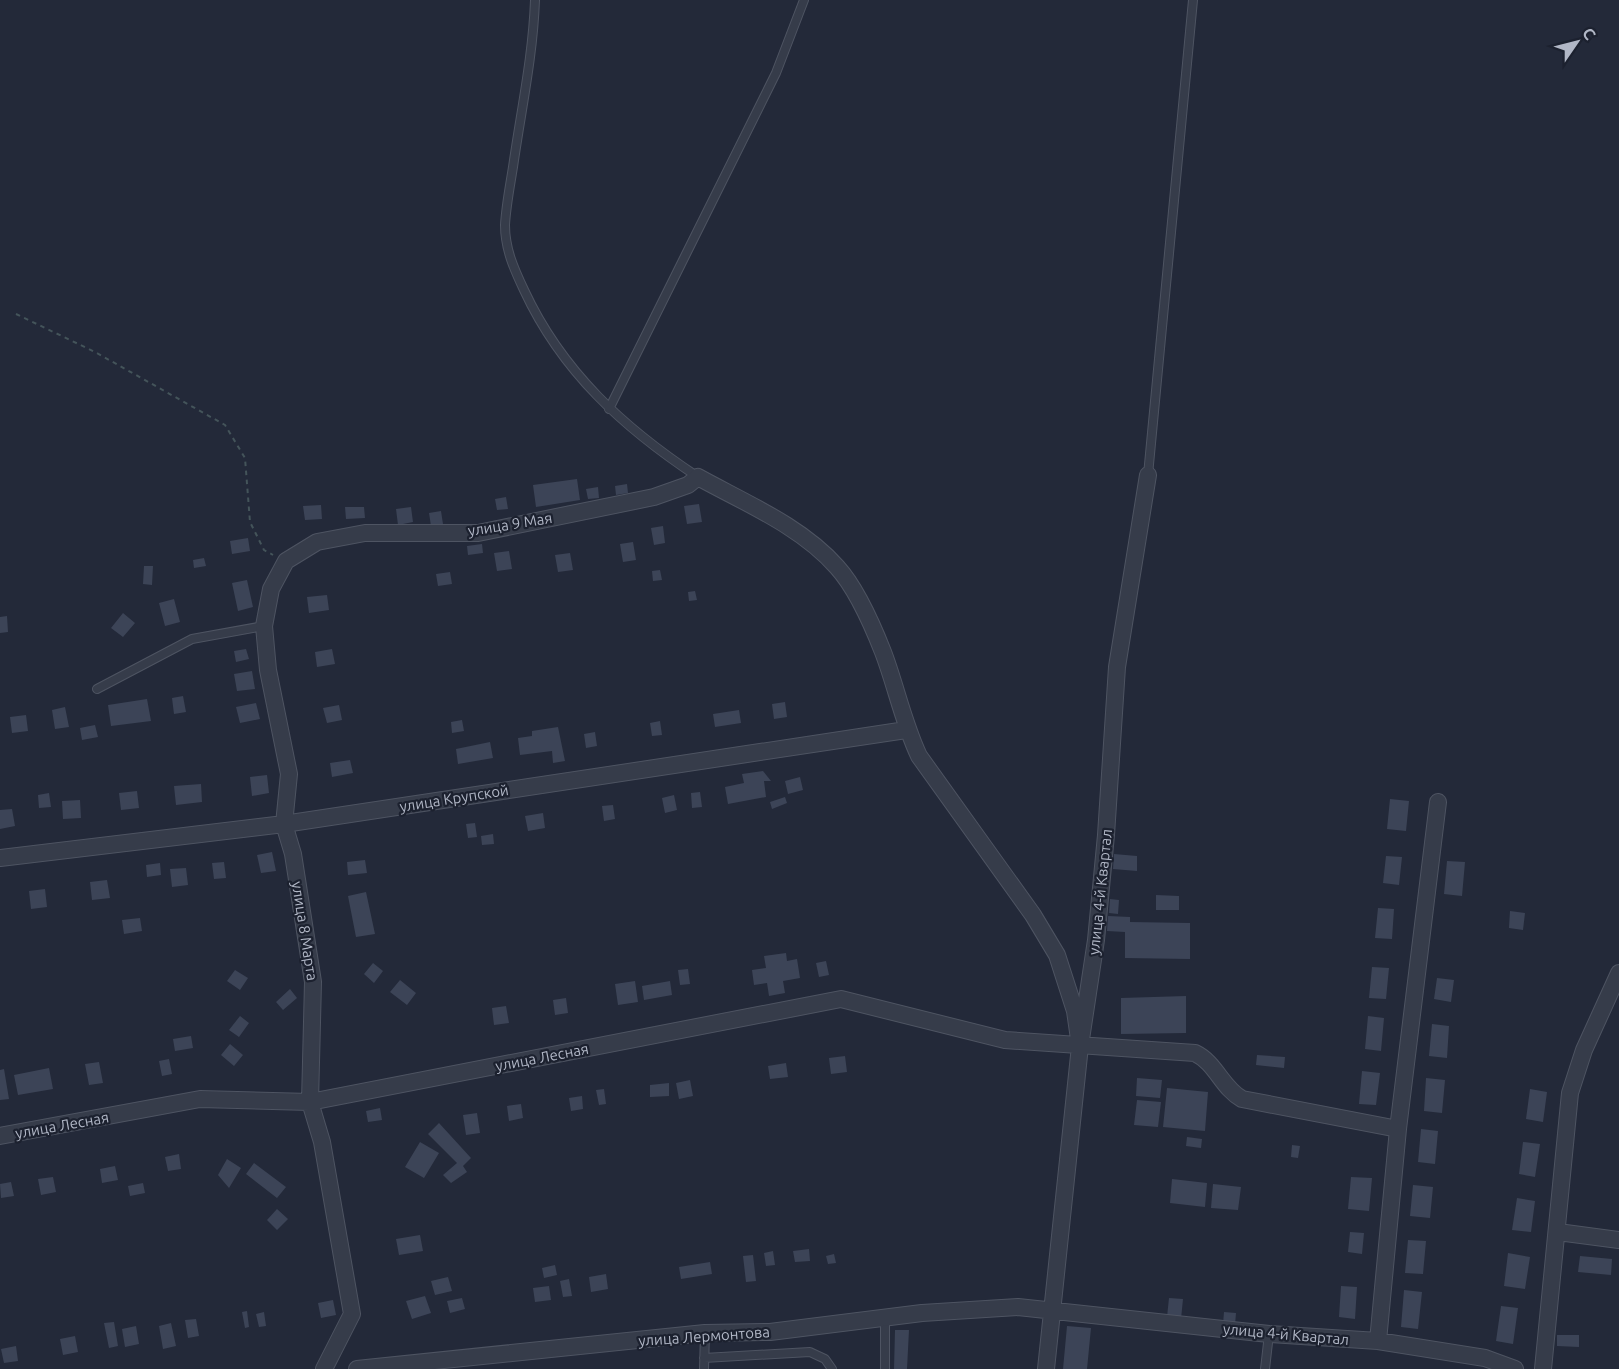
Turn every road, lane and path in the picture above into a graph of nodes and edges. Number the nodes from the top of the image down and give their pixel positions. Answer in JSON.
{"nodes":[{"id":1,"x":535,"y":0,"type":"edge"},
{"id":2,"x":804,"y":0,"type":"edge"},
{"id":3,"x":1193,"y":0,"type":"edge"},
{"id":4,"x":16,"y":314,"type":"dead end"},
{"id":5,"x":609,"y":409,"type":"junction"},
{"id":6,"x":1148,"y":475,"type":"joint"},
{"id":7,"x":698,"y":477,"type":"junction"},
{"id":8,"x":286,"y":561,"type":"junction"},
{"id":9,"x":264,"y":626,"type":"junction"},
{"id":10,"x":97,"y":689,"type":"dead end"},
{"id":11,"x":906,"y":730,"type":"junction"},
{"id":12,"x":1438,"y":802,"type":"dead end"},
{"id":13,"x":284,"y":824,"type":"junction"},
{"id":14,"x":0,"y":858,"type":"edge"},
{"id":15,"x":1619,"y":973,"type":"edge"},
{"id":16,"x":1080,"y":1046,"type":"junction"},
{"id":17,"x":310,"y":1102,"type":"junction"},
{"id":18,"x":1398,"y":1129,"type":"junction"},
{"id":19,"x":0,"y":1136,"type":"edge"},
{"id":20,"x":1558,"y":1232,"type":"junction"},
{"id":21,"x":1619,"y":1240,"type":"edge"},
{"id":22,"x":1052,"y":1310,"type":"junction"},
{"id":23,"x":885,"y":1317,"type":"junction"},
{"id":24,"x":705,"y":1333,"type":"junction"},
{"id":25,"x":1269,"y":1334,"type":"junction"},
{"id":26,"x":1378,"y":1341,"type":"junction"},
{"id":27,"x":704,"y":1358,"type":"junction"},
{"id":28,"x":324,"y":1369,"type":"edge"},
{"id":29,"x":357,"y":1369,"type":"edge"},
{"id":30,"x":704,"y":1369,"type":"edge"},
{"id":31,"x":831,"y":1369,"type":"edge"},
{"id":32,"x":885,"y":1369,"type":"edge"},
{"id":33,"x":1046,"y":1369,"type":"edge"},
{"id":34,"x":1265,"y":1369,"type":"edge"},
{"id":35,"x":1515,"y":1369,"type":"edge"},
{"id":36,"x":1543,"y":1369,"type":"edge"}],
"edges":[{"from":1,"to":5,"type":"lane"},
{"from":2,"to":5,"type":"lane"},
{"from":3,"to":6,"type":"lane"},
{"from":4,"to":8,"type":"path"},
{"from":5,"to":7,"type":"lane"},
{"from":6,"to":16,"type":"street","name":"улица 4-й Квартал"},
{"from":7,"to":8,"type":"street","name":"улица 9 Мая"},
{"from":7,"to":11,"type":"street"},
{"from":8,"to":9,"type":"street","name":"улица 8 Марта"},
{"from":9,"to":10,"type":"lane"},
{"from":9,"to":13,"type":"street","name":"улица 8 Марта"},
{"from":11,"to":13,"type":"street","name":"улица Крупской"},
{"from":11,"to":16,"type":"street"},
{"from":12,"to":18,"type":"street"},
{"from":13,"to":14,"type":"street","name":"улица Крупской"},
{"from":13,"to":17,"type":"street","name":"улица 8 Марта"},
{"from":15,"to":20,"type":"street"},
{"from":16,"to":17,"type":"street","name":"улица Лесная"},
{"from":16,"to":18,"type":"street","name":"улица Лесная"},
{"from":16,"to":22,"type":"street","name":"улица 4-й Квартал"},
{"from":17,"to":19,"type":"street","name":"улица Лесная"},
{"from":17,"to":28,"type":"street","name":"улица 8 Марта"},
{"from":18,"to":26,"type":"street"},
{"from":20,"to":21,"type":"street"},
{"from":20,"to":36,"type":"street"},
{"from":22,"to":23,"type":"street","name":"улица Лермонтова"},
{"from":22,"to":25,"type":"street","name":"улица 4-й Квартал"},
{"from":22,"to":33,"type":"street","name":"улица 4-й Квартал"},
{"from":23,"to":24,"type":"street","name":"улица Лермонтова"},
{"from":23,"to":32,"type":"lane"},
{"from":24,"to":27,"type":"lane"},
{"from":24,"to":29,"type":"street","name":"улица Лермонтова"},
{"from":25,"to":26,"type":"street","name":"улица 4-й Квартал"},
{"from":25,"to":34,"type":"lane"},
{"from":26,"to":35,"type":"street","name":"улица 4-й Квартал"},
{"from":27,"to":30,"type":"lane"},
{"from":27,"to":31,"type":"lane"}]}
